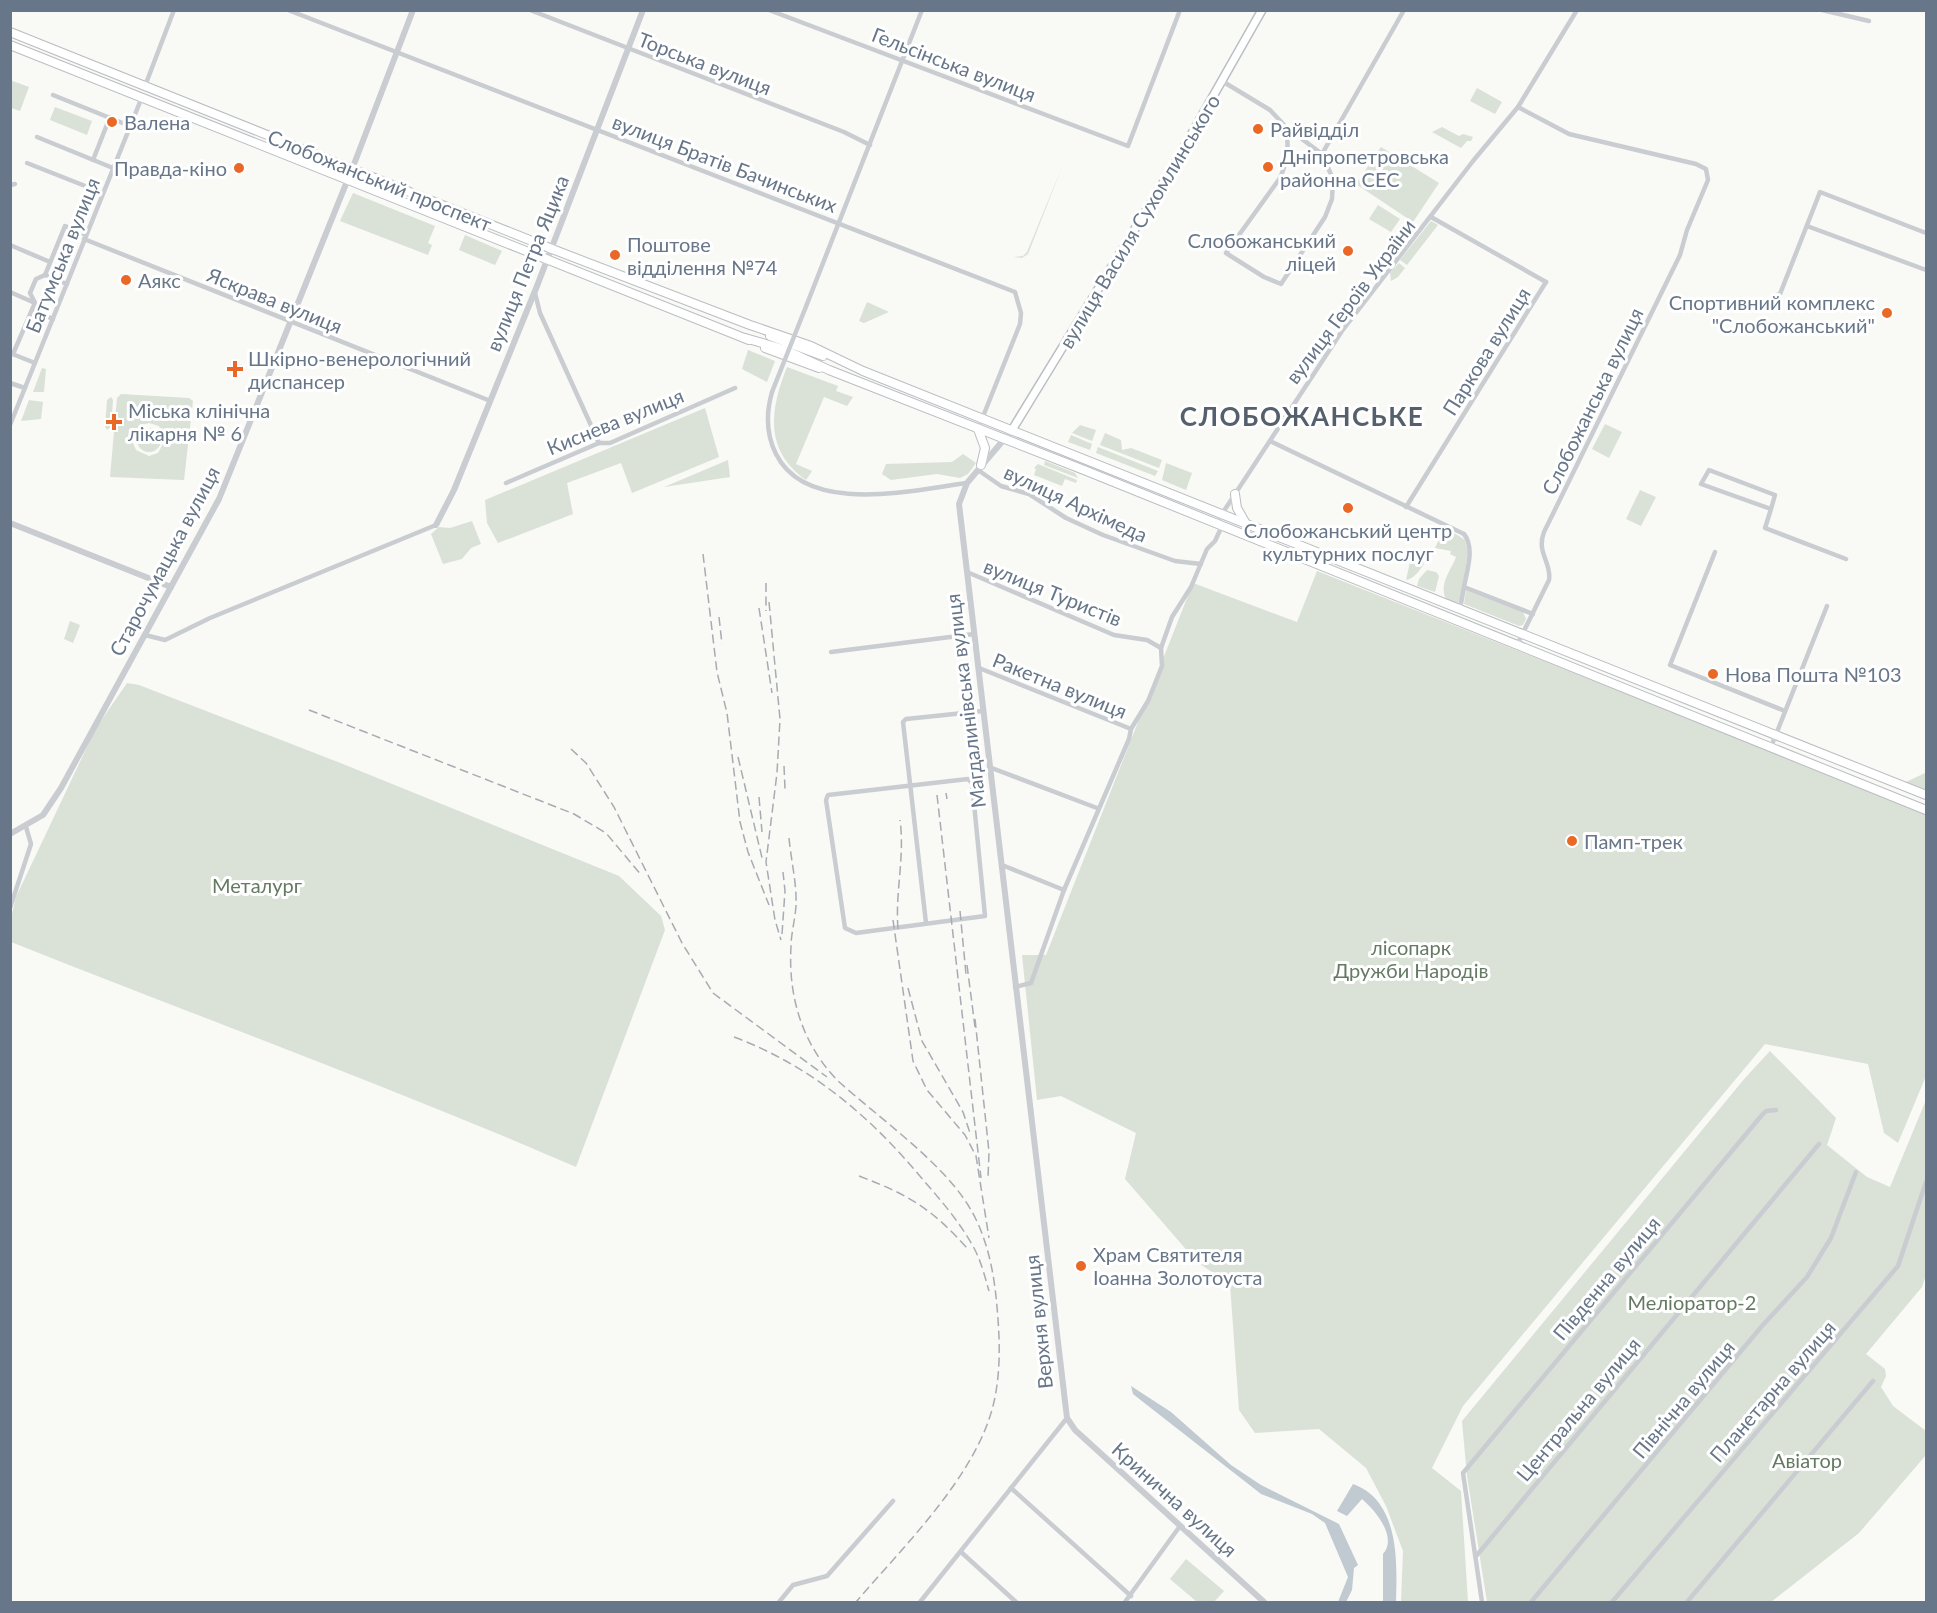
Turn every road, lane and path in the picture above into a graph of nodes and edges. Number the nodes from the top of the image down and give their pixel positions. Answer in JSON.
{"nodes":[{"id":1,"x":174,"y":10,"type":"edge"},
{"id":2,"x":288,"y":10,"type":"edge"},
{"id":3,"x":413,"y":10,"type":"edge"},
{"id":4,"x":530,"y":10,"type":"edge"},
{"id":5,"x":643,"y":10,"type":"edge"},
{"id":6,"x":769,"y":10,"type":"edge"},
{"id":7,"x":922,"y":10,"type":"edge"},
{"id":8,"x":1180,"y":10,"type":"edge"},
{"id":9,"x":1262,"y":10,"type":"edge"},
{"id":10,"x":1404,"y":10,"type":"edge"},
{"id":11,"x":1577,"y":10,"type":"edge"},
{"id":12,"x":1822,"y":10,"type":"edge"},
{"id":13,"x":1869,"y":21,"type":"dead end"},
{"id":14,"x":10,"y":32,"type":"edge"},
{"id":15,"x":10,"y":45,"type":"edge"},
{"id":16,"x":628,"y":50,"type":"junction"},
{"id":17,"x":397,"y":52,"type":"junction"},
{"id":18,"x":903,"y":61,"type":"junction"},
{"id":19,"x":1222,"y":81,"type":"junction"},
{"id":20,"x":145,"y":86,"type":"junction"},
{"id":21,"x":53,"y":94,"type":"dead end"},
{"id":22,"x":142,"y":97,"type":"junction"},
{"id":23,"x":1518,"y":107,"type":"junction"},
{"id":24,"x":110,"y":117,"type":"junction"},
{"id":25,"x":130,"y":126,"type":"junction"},
{"id":26,"x":1286,"y":127,"type":"junction"},
{"id":27,"x":598,"y":130,"type":"junction"},
{"id":28,"x":1296,"y":135,"type":"junction"},
{"id":29,"x":36,"y":137,"type":"dead end"},
{"id":30,"x":1288,"y":140,"type":"junction"},
{"id":31,"x":870,"y":145,"type":"junction"},
{"id":32,"x":1322,"y":154,"type":"junction"},
{"id":33,"x":93,"y":160,"type":"junction"},
{"id":34,"x":27,"y":163,"type":"dead end"},
{"id":35,"x":113,"y":168,"type":"junction"},
{"id":36,"x":352,"y":168,"type":"junction"},
{"id":37,"x":348,"y":178,"type":"junction"},
{"id":38,"x":103,"y":193,"type":"junction"},
{"id":39,"x":1431,"y":217,"type":"junction"},
{"id":40,"x":839,"y":223,"type":"junction"},
{"id":41,"x":1807,"y":226,"type":"junction"},
{"id":42,"x":1926,"y":233,"type":"edge"},
{"id":43,"x":85,"y":237,"type":"junction"},
{"id":44,"x":10,"y":245,"type":"edge"},
{"id":45,"x":552,"y":249,"type":"junction"},
{"id":46,"x":548,"y":258,"type":"junction"},
{"id":47,"x":51,"y":261,"type":"junction"},
{"id":48,"x":1926,"y":270,"type":"edge"},
{"id":49,"x":45,"y":274,"type":"junction"},
{"id":50,"x":1546,"y":282,"type":"joint"},
{"id":51,"x":67,"y":284,"type":"junction"},
{"id":52,"x":535,"y":290,"type":"junction"},
{"id":53,"x":10,"y":292,"type":"edge"},
{"id":54,"x":1777,"y":295,"type":"dead end"},
{"id":55,"x":35,"y":303,"type":"junction"},
{"id":56,"x":32,"y":310,"type":"junction"},
{"id":57,"x":53,"y":319,"type":"junction"},
{"id":58,"x":291,"y":322,"type":"junction"},
{"id":59,"x":12,"y":354,"type":"edge"},
{"id":60,"x":35,"y":363,"type":"junction"},
{"id":61,"x":10,"y":383,"type":"edge"},
{"id":62,"x":25,"y":388,"type":"junction"},
{"id":63,"x":735,"y":388,"type":"dead end"},
{"id":64,"x":489,"y":400,"type":"junction"},
{"id":65,"x":13,"y":414,"type":"edge"},
{"id":66,"x":983,"y":418,"type":"junction"},
{"id":67,"x":10,"y":425,"type":"edge"},
{"id":68,"x":978,"y":429,"type":"junction"},
{"id":69,"x":1012,"y":430,"type":"junction"},
{"id":70,"x":1004,"y":438,"type":"junction"},
{"id":71,"x":1270,"y":441,"type":"junction"},
{"id":72,"x":599,"y":443,"type":"junction"},
{"id":73,"x":980,"y":468,"type":"junction"},
{"id":74,"x":506,"y":483,"type":"dead end"},
{"id":75,"x":967,"y":483,"type":"junction"},
{"id":76,"x":1235,"y":494,"type":"junction"},
{"id":77,"x":1406,"y":507,"type":"junction"},
{"id":78,"x":1771,"y":510,"type":"junction"},
{"id":79,"x":1222,"y":514,"type":"junction"},
{"id":80,"x":10,"y":523,"type":"edge"},
{"id":81,"x":1246,"y":523,"type":"junction"},
{"id":82,"x":436,"y":525,"type":"joint"},
{"id":83,"x":1219,"y":525,"type":"junction"},
{"id":84,"x":1715,"y":552,"type":"dead end"},
{"id":85,"x":1846,"y":560,"type":"dead end"},
{"id":86,"x":1201,"y":564,"type":"junction"},
{"id":87,"x":967,"y":573,"type":"junction"},
{"id":88,"x":171,"y":587,"type":"junction"},
{"id":89,"x":1464,"y":587,"type":"junction"},
{"id":90,"x":1827,"y":606,"type":"dead end"},
{"id":91,"x":1460,"y":609,"type":"junction"},
{"id":92,"x":1533,"y":614,"type":"junction"},
{"id":93,"x":974,"y":634,"type":"junction"},
{"id":94,"x":1522,"y":634,"type":"junction"},
{"id":95,"x":145,"y":635,"type":"junction"},
{"id":96,"x":1517,"y":645,"type":"junction"},
{"id":97,"x":1161,"y":648,"type":"junction"},
{"id":98,"x":831,"y":652,"type":"dead end"},
{"id":99,"x":979,"y":668,"type":"junction"},
{"id":100,"x":983,"y":711,"type":"junction"},
{"id":101,"x":1785,"y":711,"type":"junction"},
{"id":102,"x":1131,"y":729,"type":"junction"},
{"id":103,"x":1776,"y":736,"type":"junction"},
{"id":104,"x":1771,"y":747,"type":"junction"},
{"id":105,"x":989,"y":766,"type":"junction"},
{"id":106,"x":911,"y":787,"type":"junction"},
{"id":107,"x":1926,"y":795,"type":"edge"},
{"id":108,"x":1097,"y":808,"type":"junction"},
{"id":109,"x":1926,"y":810,"type":"edge"},
{"id":110,"x":26,"y":827,"type":"junction"},
{"id":111,"x":10,"y":834,"type":"edge"},
{"id":112,"x":1002,"y":865,"type":"junction"},
{"id":113,"x":1064,"y":890,"type":"junction"},
{"id":114,"x":10,"y":908,"type":"edge"},
{"id":115,"x":926,"y":923,"type":"junction"},
{"id":116,"x":1015,"y":987,"type":"junction"},
{"id":117,"x":1776,"y":1110,"type":"dead end"},
{"id":118,"x":1819,"y":1144,"type":"dead end"},
{"id":119,"x":1856,"y":1172,"type":"dead end"},
{"id":120,"x":1926,"y":1182,"type":"edge"},
{"id":121,"x":1873,"y":1381,"type":"dead end"},
{"id":122,"x":1067,"y":1418,"type":"junction"},
{"id":123,"x":1011,"y":1488,"type":"junction"},
{"id":124,"x":892,"y":1501,"type":"dead end"},
{"id":125,"x":1180,"y":1526,"type":"junction"},
{"id":126,"x":961,"y":1552,"type":"junction"},
{"id":127,"x":1477,"y":1556,"type":"junction"},
{"id":128,"x":1131,"y":1596,"type":"junction"},
{"id":129,"x":779,"y":1602,"type":"edge"},
{"id":130,"x":920,"y":1602,"type":"edge"},
{"id":131,"x":1016,"y":1602,"type":"edge"},
{"id":132,"x":1125,"y":1602,"type":"edge"},
{"id":133,"x":1264,"y":1602,"type":"edge"},
{"id":134,"x":1482,"y":1602,"type":"edge"},
{"id":135,"x":1531,"y":1602,"type":"edge"},
{"id":136,"x":1612,"y":1602,"type":"edge"},
{"id":137,"x":1686,"y":1602,"type":"edge"}],
"edges":[{"from":1,"to":20,"type":"street"},
{"from":2,"to":17,"type":"street","name":"вулиця Братів Бачинських"},
{"from":3,"to":17,"type":"street","name":"Старочумацька вулиця"},
{"from":4,"to":16,"type":"street","name":"Торська вулиця"},
{"from":5,"to":16,"type":"street","name":"вулиця Петра Яцика"},
{"from":6,"to":18,"type":"street","name":"Гельсінська вулиця"},
{"from":7,"to":18,"type":"street"},
{"from":8,"to":18,"type":"street","name":"Гельсінська вулиця"},
{"from":9,"to":19,"type":"main road","name":"вулиця Василя Сухомлинського"},
{"from":10,"to":32,"type":"street"},
{"from":11,"to":23,"type":"street","name":"вулиця Героїв України"},
{"from":12,"to":13,"type":"street"},
{"from":14,"to":20,"type":"main road","name":"Слобожанський проспект"},
{"from":15,"to":22,"type":"main road","name":"Слобожанський проспект"},
{"from":16,"to":27,"type":"street","name":"вулиця Петра Яцика"},
{"from":16,"to":31,"type":"street","name":"Торська вулиця"},
{"from":17,"to":27,"type":"street","name":"вулиця Братів Бачинських"},
{"from":17,"to":36,"type":"street","name":"Старочумацька вулиця"},
{"from":18,"to":31,"type":"street"},
{"from":19,"to":26,"type":"street"},
{"from":19,"to":69,"type":"main road","name":"вулиця Василя Сухомлинського"},
{"from":20,"to":36,"type":"main road","name":"Слобожанський проспект"},
{"from":21,"to":24,"type":"street"},
{"from":22,"to":25,"type":"street","name":"Батумська вулиця"},
{"from":22,"to":37,"type":"main road","name":"Слобожанський проспект"},
{"from":23,"to":39,"type":"street","name":"вулиця Героїв України"},
{"from":23,"to":92,"type":"street","name":"Слобожанська вулиця"},
{"from":24,"to":25,"type":"street"},
{"from":24,"to":33,"type":"street"},
{"from":25,"to":35,"type":"street","name":"Батумська вулиця"},
{"from":26,"to":28,"type":"street"},
{"from":26,"to":30,"type":"street"},
{"from":27,"to":40,"type":"street","name":"вулиця Братів Бачинських"},
{"from":27,"to":45,"type":"street","name":"вулиця Петра Яцика"},
{"from":28,"to":30,"type":"street"},
{"from":28,"to":32,"type":"street"},
{"from":29,"to":33,"type":"street"},
{"from":30,"to":32,"type":"street"},
{"from":31,"to":40,"type":"street"},
{"from":33,"to":35,"type":"street"},
{"from":34,"to":38,"type":"street"},
{"from":35,"to":38,"type":"street","name":"Батумська вулиця"},
{"from":36,"to":37,"type":"street","name":"Старочумацька вулиця"},
{"from":36,"to":45,"type":"main road","name":"Слобожанський проспект"},
{"from":37,"to":46,"type":"main road","name":"Слобожанський проспект"},
{"from":37,"to":58,"type":"street","name":"Старочумацька вулиця"},
{"from":38,"to":43,"type":"street","name":"Батумська вулиця"},
{"from":39,"to":50,"type":"street","name":"вулиця Героїв України"},
{"from":39,"to":71,"type":"street","name":"вулиця Героїв України"},
{"from":40,"to":66,"type":"street","name":"вулиця Братів Бачинських"},
{"from":40,"to":75,"type":"street","bridge":true},
{"from":41,"to":42,"type":"street"},
{"from":41,"to":48,"type":"street"},
{"from":41,"to":54,"type":"street"},
{"from":43,"to":47,"type":"street","name":"Яскрава вулиця"},
{"from":43,"to":51,"type":"street","name":"Батумська вулиця"},
{"from":43,"to":58,"type":"street","name":"Яскрава вулиця"},
{"from":44,"to":47,"type":"street"},
{"from":45,"to":46,"type":"street","name":"вулиця Петра Яцика"},
{"from":45,"to":66,"type":"main road","name":"Слобожанський проспект"},
{"from":46,"to":52,"type":"street","name":"вулиця Петра Яцика"},
{"from":46,"to":68,"type":"main road","name":"Слобожанський проспект"},
{"from":47,"to":49,"type":"street"},
{"from":49,"to":51,"type":"street"},
{"from":49,"to":55,"type":"street"},
{"from":50,"to":77,"type":"street","name":"Паркова вулиця"},
{"from":51,"to":57,"type":"street","name":"Батумська вулиця"},
{"from":52,"to":64,"type":"street","name":"вулиця Петра Яцика"},
{"from":52,"to":72,"type":"street"},
{"from":53,"to":55,"type":"street"},
{"from":55,"to":56,"type":"street"},
{"from":56,"to":57,"type":"street"},
{"from":56,"to":59,"type":"street"},
{"from":57,"to":60,"type":"street","name":"Батумська вулиця"},
{"from":58,"to":64,"type":"street","name":"Яскрава вулиця"},
{"from":58,"to":88,"type":"street","name":"Старочумацька вулиця"},
{"from":59,"to":60,"type":"street"},
{"from":60,"to":62,"type":"street","name":"Батумська вулиця"},
{"from":61,"to":62,"type":"street"},
{"from":62,"to":65,"type":"street","name":"Батумська вулиця"},
{"from":63,"to":72,"type":"street","name":"Киснева вулиця"},
{"from":64,"to":82,"type":"street","name":"вулиця Петра Яцика"},
{"from":65,"to":67,"type":"street","name":"Батумська вулиця"},
{"from":66,"to":68,"type":"street","name":"вулиця Братів Бачинських"},
{"from":66,"to":69,"type":"main road","name":"Слобожанський проспект"},
{"from":68,"to":70,"type":"main road","name":"Слобожанський проспект"},
{"from":68,"to":73,"type":"main road"},
{"from":69,"to":70,"type":"street","name":"Магдалинівська вулиця"},
{"from":69,"to":79,"type":"main road","name":"Слобожанський проспект"},
{"from":70,"to":73,"type":"street","name":"Магдалинівська вулиця"},
{"from":70,"to":83,"type":"main road","name":"Слобожанський проспект"},
{"from":71,"to":76,"type":"street","name":"вулиця Героїв України"},
{"from":71,"to":77,"type":"street"},
{"from":72,"to":74,"type":"street","name":"Киснева вулиця"},
{"from":73,"to":75,"type":"street","name":"Магдалинівська вулиця"},
{"from":73,"to":86,"type":"street","name":"вулиця Архімеда"},
{"from":75,"to":87,"type":"street","name":"Магдалинівська вулиця"},
{"from":76,"to":79,"type":"street","name":"вулиця Героїв України"},
{"from":76,"to":81,"type":"main road"},
{"from":77,"to":89,"type":"street"},
{"from":78,"to":78,"type":"street"},
{"from":78,"to":85,"type":"street"},
{"from":79,"to":81,"type":"main road","name":"Слобожанський проспект"},
{"from":79,"to":83,"type":"street","name":"вулиця Героїв України"},
{"from":80,"to":88,"type":"street"},
{"from":81,"to":91,"type":"main road","name":"Слобожанський проспект"},
{"from":82,"to":95,"type":"street"},
{"from":83,"to":86,"type":"street","name":"вулиця Героїв України"},
{"from":83,"to":96,"type":"main road","name":"Слобожанський проспект"},
{"from":84,"to":101,"type":"street"},
{"from":86,"to":97,"type":"street","name":"вулиця Героїв України"},
{"from":87,"to":93,"type":"street","name":"Магдалинівська вулиця"},
{"from":87,"to":97,"type":"street","name":"вулиця Туристів"},
{"from":88,"to":95,"type":"street","name":"Старочумацька вулиця"},
{"from":89,"to":91,"type":"street"},
{"from":89,"to":92,"type":"street"},
{"from":90,"to":101,"type":"street"},
{"from":91,"to":94,"type":"main road","name":"Слобожанський проспект"},
{"from":92,"to":94,"type":"street","name":"Слобожанська вулиця"},
{"from":93,"to":98,"type":"street"},
{"from":93,"to":99,"type":"street","name":"Магдалинівська вулиця"},
{"from":94,"to":96,"type":"street","name":"Слобожанська вулиця"},
{"from":94,"to":103,"type":"main road","name":"Слобожанський проспект"},
{"from":95,"to":110,"type":"street","name":"Старочумацька вулиця"},
{"from":96,"to":104,"type":"main road","name":"Слобожанський проспект"},
{"from":97,"to":102,"type":"street","name":"вулиця Героїв України"},
{"from":99,"to":100,"type":"street","name":"Магдалинівська вулиця"},
{"from":99,"to":102,"type":"street","name":"Ракетна вулиця"},
{"from":100,"to":105,"type":"street","name":"Магдалинівська вулиця"},
{"from":100,"to":106,"type":"street"},
{"from":101,"to":103,"type":"street"},
{"from":102,"to":108,"type":"street","name":"вулиця Героїв України"},
{"from":103,"to":104,"type":"street"},
{"from":103,"to":107,"type":"main road","name":"Слобожанський проспект"},
{"from":104,"to":109,"type":"main road","name":"Слобожанський проспект"},
{"from":105,"to":108,"type":"street"},
{"from":105,"to":112,"type":"street","name":"Магдалинівська вулиця"},
{"from":106,"to":115,"type":"street"},
{"from":106,"to":115,"type":"street"},
{"from":106,"to":115,"type":"street"},
{"from":108,"to":113,"type":"street","name":"вулиця Героїв України"},
{"from":110,"to":111,"type":"street"},
{"from":110,"to":114,"type":"street"},
{"from":112,"to":113,"type":"street"},
{"from":112,"to":116,"type":"street","name":"Магдалинівська вулиця"},
{"from":113,"to":116,"type":"street","name":"вулиця Героїв України"},
{"from":116,"to":122,"type":"street","name":"Верхня вулиця"},
{"from":117,"to":127,"type":"street","name":"Південна вулиця"},
{"from":118,"to":127,"type":"street","name":"Центральна вулиця"},
{"from":119,"to":135,"type":"street","name":"Північна вулиця"},
{"from":120,"to":136,"type":"street","name":"Планетарна вулиця"},
{"from":121,"to":137,"type":"street"},
{"from":122,"to":123,"type":"street"},
{"from":122,"to":125,"type":"street","name":"Кринична вулиця"},
{"from":123,"to":126,"type":"street"},
{"from":123,"to":128,"type":"street"},
{"from":124,"to":129,"type":"street"},
{"from":125,"to":128,"type":"street"},
{"from":125,"to":133,"type":"street","name":"Кринична вулиця"},
{"from":126,"to":130,"type":"street"},
{"from":126,"to":131,"type":"street"},
{"from":127,"to":134,"type":"street"},
{"from":128,"to":132,"type":"street"}]}
